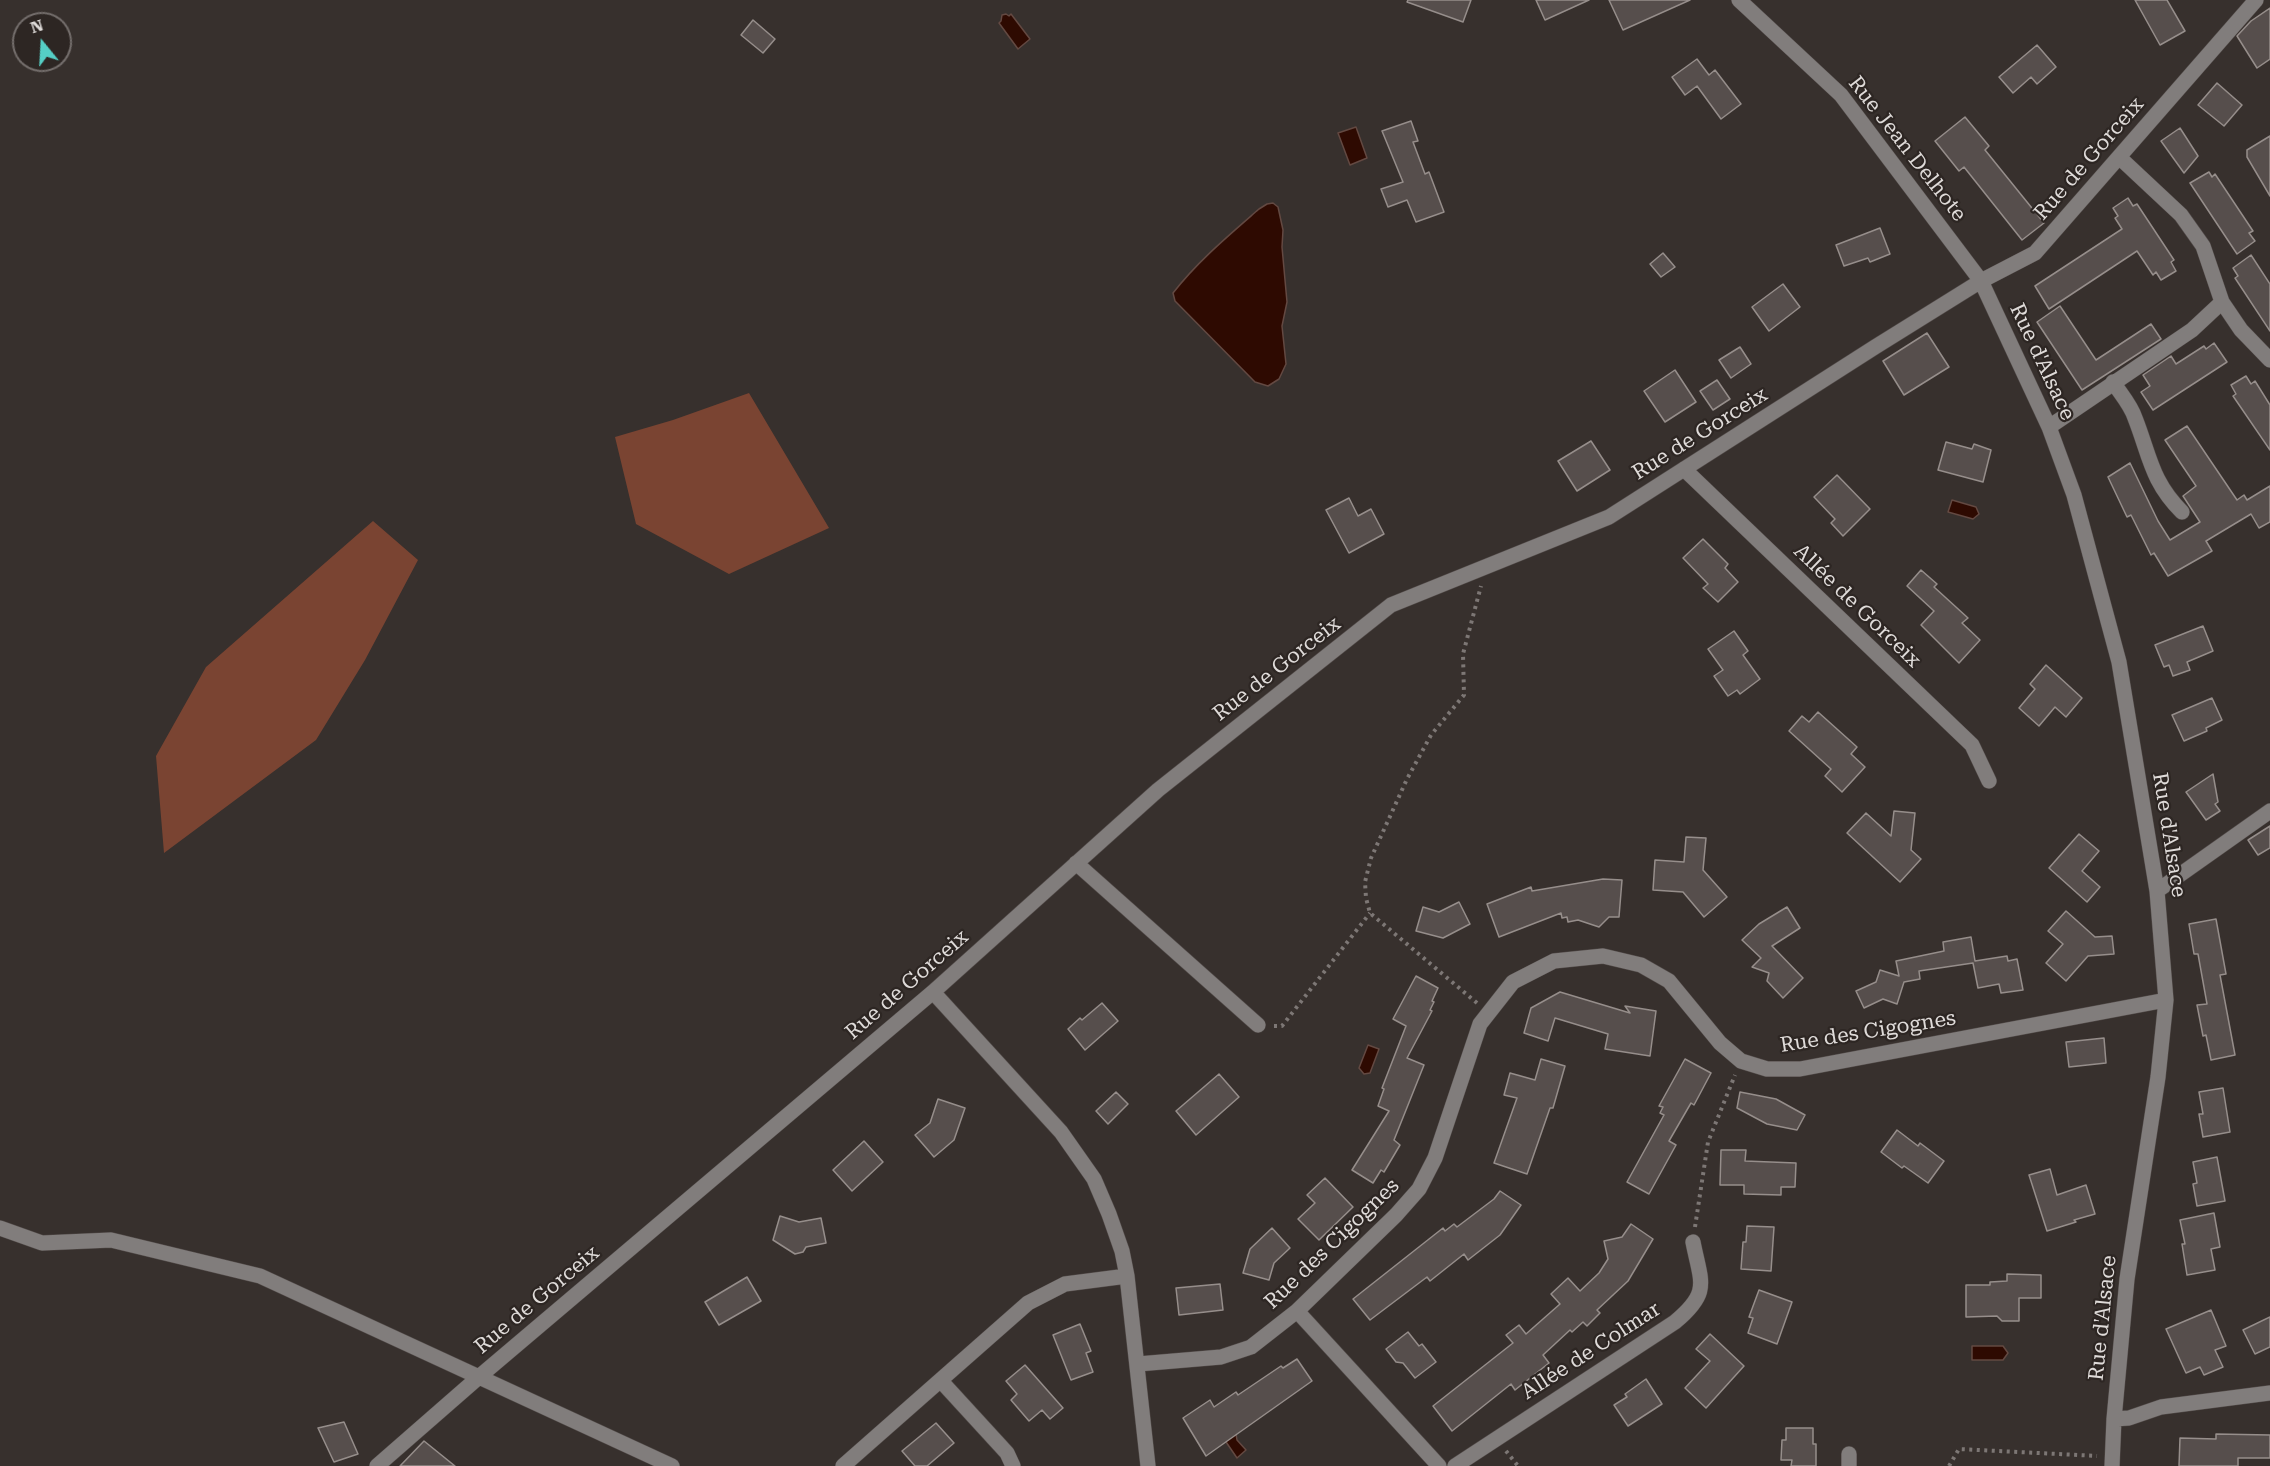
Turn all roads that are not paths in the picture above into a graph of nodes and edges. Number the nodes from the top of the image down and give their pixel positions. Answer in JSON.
{"nodes":[{"id":1,"x":1739,"y":0,"type":"edge"},
{"id":2,"x":2256,"y":0,"type":"edge"},
{"id":3,"x":2119,"y":157,"type":"junction"},
{"id":4,"x":1982,"y":281,"type":"junction"},
{"id":5,"x":2222,"y":302,"type":"junction"},
{"id":6,"x":2270,"y":360,"type":"edge"},
{"id":7,"x":2113,"y":382,"type":"junction"},
{"id":8,"x":2049,"y":426,"type":"junction"},
{"id":9,"x":1684,"y":469,"type":"junction"},
{"id":10,"x":2182,"y":512,"type":"dead end"},
{"id":11,"x":1989,"y":781,"type":"dead end"},
{"id":12,"x":2270,"y":811,"type":"edge"},
{"id":13,"x":1076,"y":863,"type":"junction"},
{"id":14,"x":2157,"y":891,"type":"junction"},
{"id":15,"x":933,"y":992,"type":"junction"},
{"id":16,"x":2166,"y":1000,"type":"junction"},
{"id":17,"x":1258,"y":1025,"type":"road end"},
{"id":18,"x":0,"y":1228,"type":"edge"},
{"id":19,"x":1693,"y":1242,"type":"road end"},
{"id":20,"x":1126,"y":1275,"type":"junction"},
{"id":21,"x":1297,"y":1311,"type":"junction"},
{"id":22,"x":1138,"y":1364,"type":"junction"},
{"id":23,"x":480,"y":1376,"type":"junction"},
{"id":24,"x":940,"y":1381,"type":"junction"},
{"id":25,"x":2270,"y":1393,"type":"edge"},
{"id":26,"x":2114,"y":1419,"type":"junction"},
{"id":27,"x":2112,"y":1461,"type":"edge"},
{"id":28,"x":377,"y":1466,"type":"edge"},
{"id":29,"x":672,"y":1466,"type":"edge"},
{"id":30,"x":843,"y":1466,"type":"edge"},
{"id":31,"x":1013,"y":1466,"type":"edge"},
{"id":32,"x":1148,"y":1466,"type":"edge"},
{"id":33,"x":1439,"y":1466,"type":"edge"},
{"id":34,"x":1455,"y":1466,"type":"edge"}],
"edges":[{"from":1,"to":4,"type":"street","name":"Rue Jean Delhote"},
{"from":2,"to":3,"type":"street","name":"Rue de Gorceix"},
{"from":3,"to":4,"type":"street","name":"Rue de Gorceix"},
{"from":3,"to":5,"type":"street"},
{"from":4,"to":8,"type":"street","name":"Rue d'Alsace"},
{"from":4,"to":9,"type":"street","name":"Rue de Gorceix"},
{"from":5,"to":6,"type":"street"},
{"from":5,"to":7,"type":"street"},
{"from":7,"to":8,"type":"street"},
{"from":7,"to":10,"type":"street"},
{"from":8,"to":14,"type":"street","name":"Rue d'Alsace"},
{"from":9,"to":11,"type":"street","name":"Allée de Gorceix"},
{"from":9,"to":13,"type":"street","name":"Rue de Gorceix"},
{"from":12,"to":14,"type":"street"},
{"from":13,"to":15,"type":"street","name":"Rue de Gorceix"},
{"from":13,"to":17,"type":"street"},
{"from":14,"to":16,"type":"street","name":"Rue d'Alsace"},
{"from":15,"to":20,"type":"street"},
{"from":15,"to":23,"type":"street","name":"Rue de Gorceix"},
{"from":16,"to":21,"type":"street","name":"Rue des Cigognes"},
{"from":16,"to":26,"type":"street","name":"Rue d'Alsace"},
{"from":18,"to":23,"type":"street"},
{"from":19,"to":34,"type":"street","name":"Allée de Colmar"},
{"from":20,"to":22,"type":"street"},
{"from":20,"to":24,"type":"street"},
{"from":21,"to":22,"type":"street","name":"Rue des Cigognes"},
{"from":21,"to":33,"type":"street"},
{"from":22,"to":32,"type":"street"},
{"from":23,"to":28,"type":"street","name":"Rue de Gorceix"},
{"from":23,"to":29,"type":"street"},
{"from":24,"to":30,"type":"street"},
{"from":24,"to":31,"type":"street"},
{"from":25,"to":26,"type":"street"},
{"from":26,"to":27,"type":"street","name":"Rue d'Alsace"}]}
